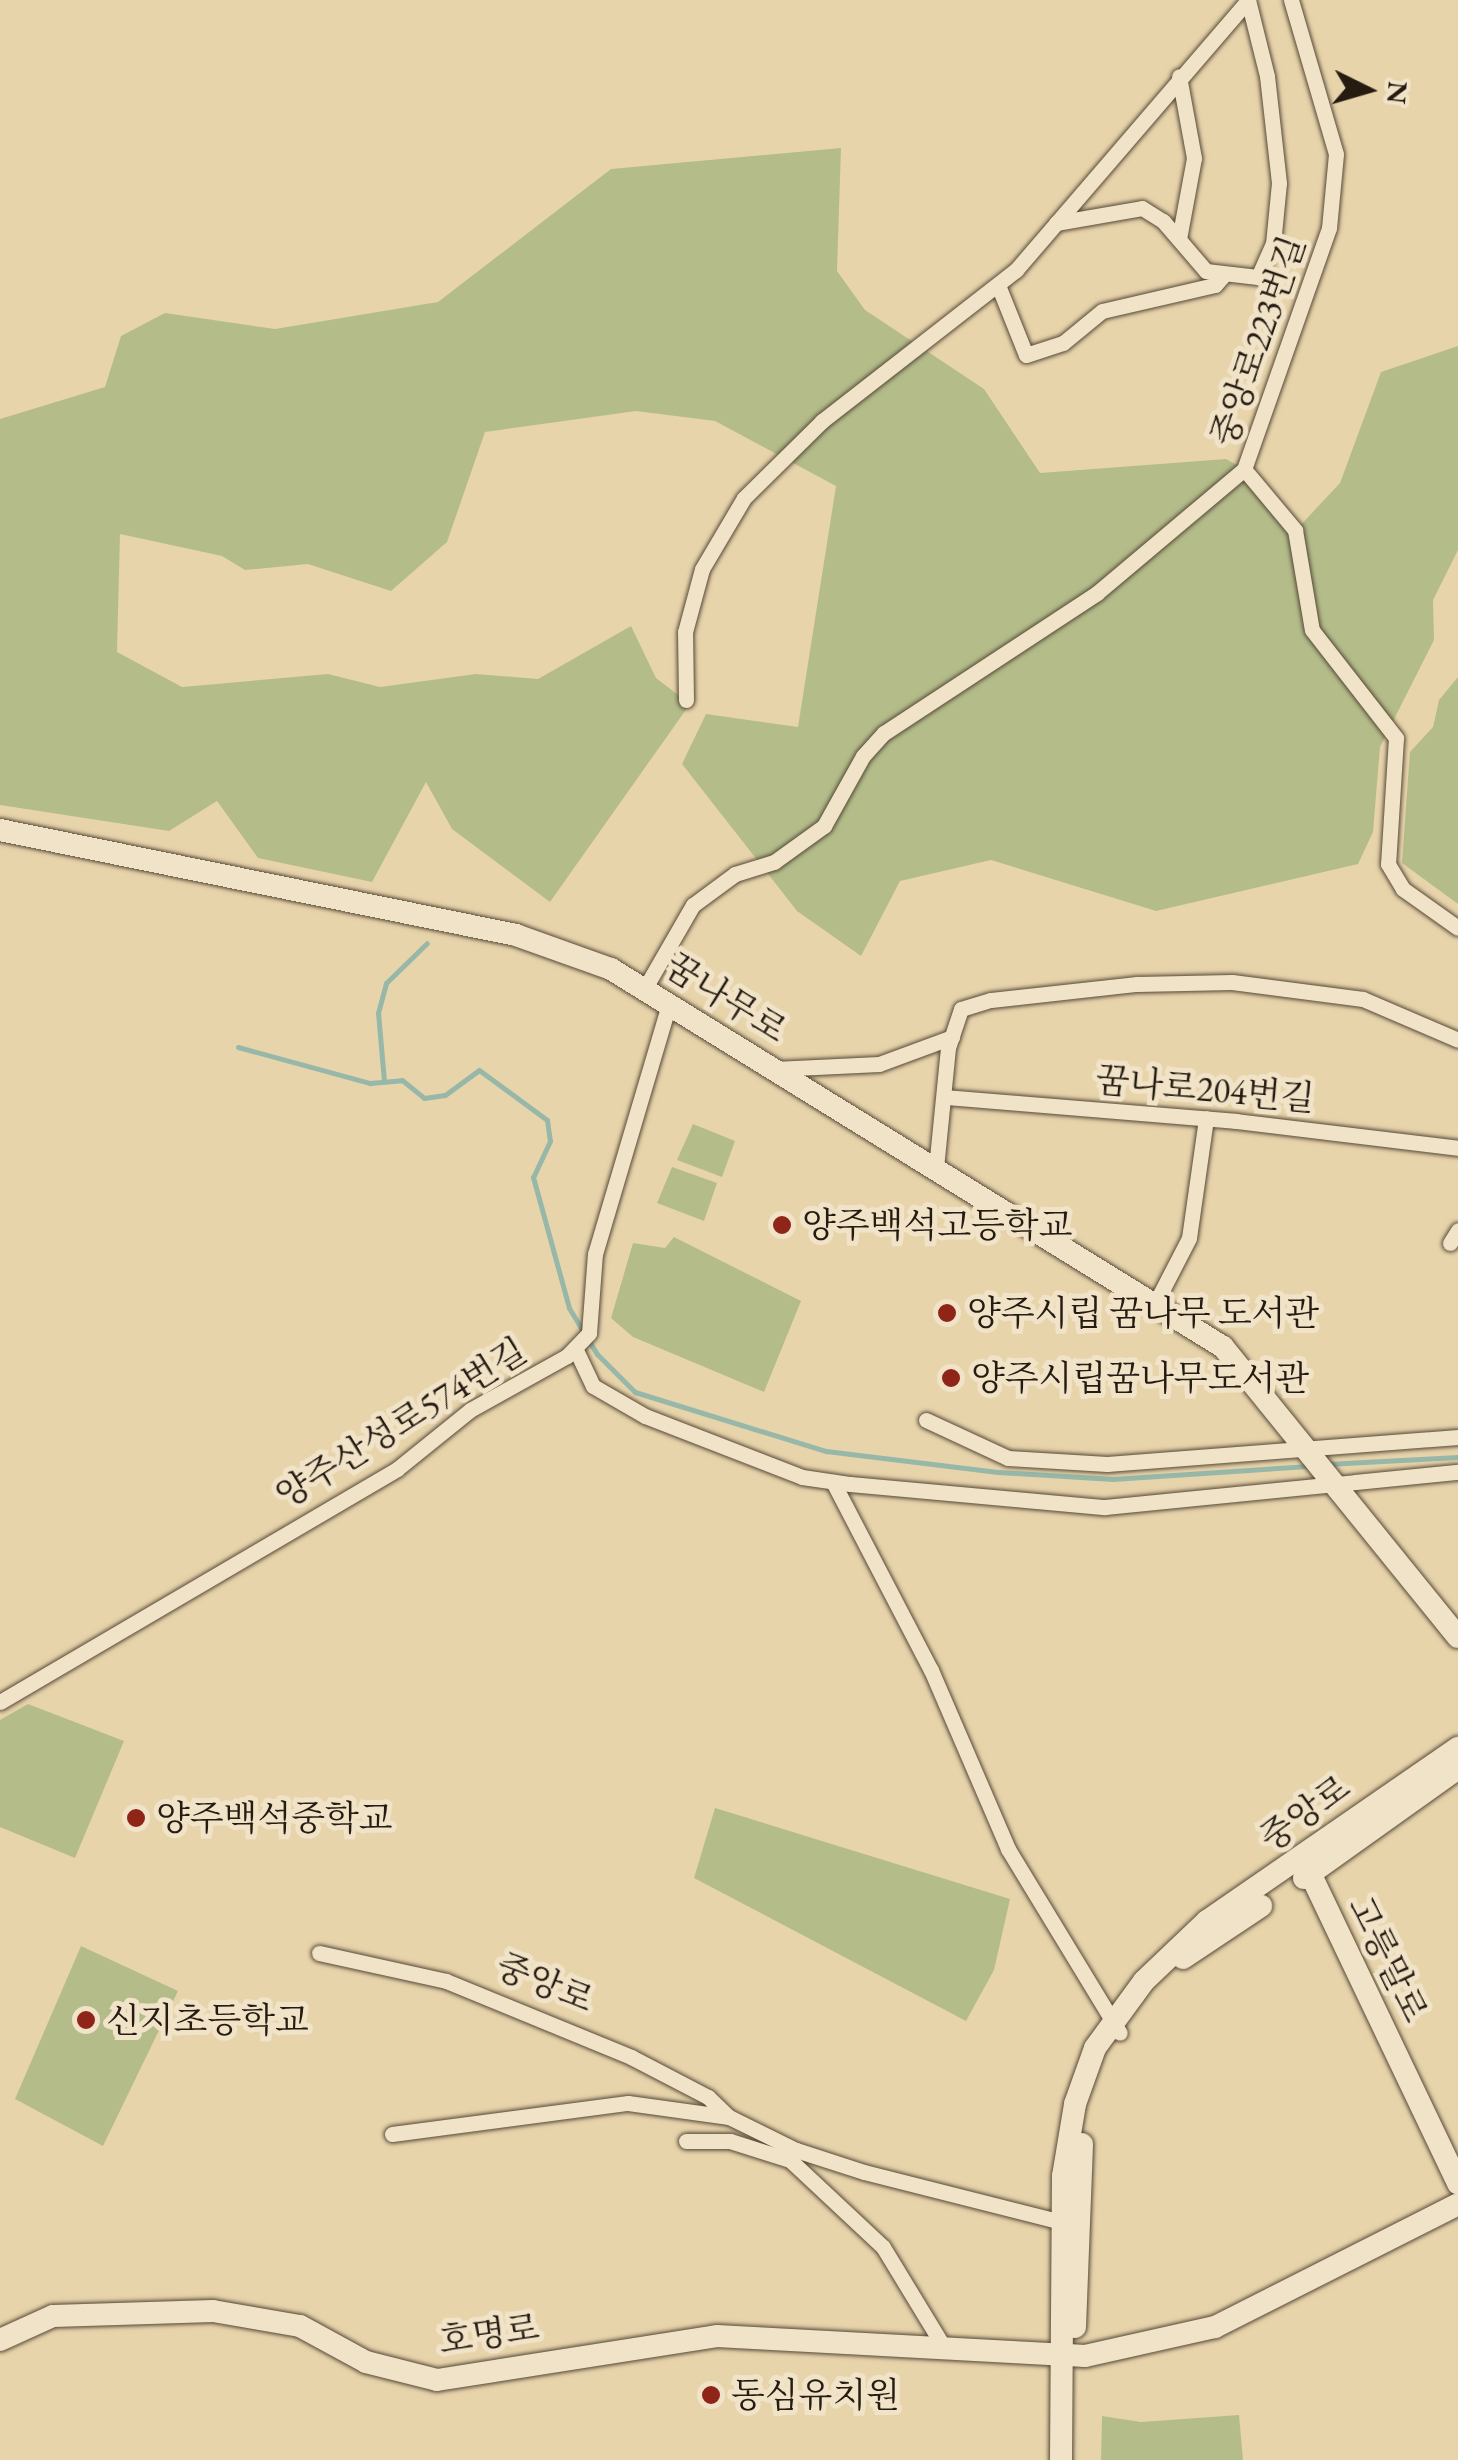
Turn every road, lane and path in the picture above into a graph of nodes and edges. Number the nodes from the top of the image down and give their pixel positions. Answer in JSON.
{"nodes":[{"id":1,"x":1248,"y":0,"type":"edge"},
{"id":2,"x":1290,"y":0,"type":"edge"},
{"id":3,"x":1179,"y":76,"type":"junction"},
{"id":4,"x":1056,"y":223,"type":"junction"},
{"id":5,"x":1179,"y":239,"type":"junction"},
{"id":6,"x":1222,"y":276,"type":"junction"},
{"id":7,"x":998,"y":285,"type":"junction"},
{"id":8,"x":1244,"y":469,"type":"junction"},
{"id":9,"x":686,"y":700,"type":"dead end"},
{"id":10,"x":0,"y":830,"type":"edge"},
{"id":11,"x":1458,"y":928,"type":"edge"},
{"id":12,"x":645,"y":988,"type":"junction"},
{"id":13,"x":669,"y":1004,"type":"junction"},
{"id":14,"x":952,"y":1037,"type":"junction"},
{"id":15,"x":1458,"y":1040,"type":"edge"},
{"id":16,"x":774,"y":1068,"type":"junction"},
{"id":17,"x":946,"y":1097,"type":"junction"},
{"id":18,"x":1206,"y":1118,"type":"junction"},
{"id":19,"x":1458,"y":1148,"type":"edge"},
{"id":20,"x":936,"y":1168,"type":"junction"},
{"id":21,"x":1155,"y":1304,"type":"junction"},
{"id":22,"x":582,"y":1341,"type":"junction"},
{"id":23,"x":926,"y":1420,"type":"dead end"},
{"id":24,"x":1458,"y":1437,"type":"edge"},
{"id":25,"x":1306,"y":1451,"type":"junction"},
{"id":26,"x":1458,"y":1472,"type":"edge"},
{"id":27,"x":834,"y":1482,"type":"junction"},
{"id":28,"x":1337,"y":1485,"type":"junction"},
{"id":29,"x":1458,"y":1637,"type":"edge"},
{"id":30,"x":0,"y":1702,"type":"edge"},
{"id":31,"x":1458,"y":1748,"type":"edge"},
{"id":32,"x":1458,"y":1768,"type":"edge"},
{"id":33,"x":1310,"y":1874,"type":"junction"},
{"id":34,"x":319,"y":1954,"type":"dead end"},
{"id":35,"x":1116,"y":2027,"type":"junction"},
{"id":36,"x":730,"y":2117,"type":"junction"},
{"id":37,"x":392,"y":2134,"type":"dead end"},
{"id":38,"x":686,"y":2141,"type":"dead end"},
{"id":39,"x":1458,"y":2183,"type":"edge"},
{"id":40,"x":1458,"y":2204,"type":"edge"},
{"id":41,"x":1071,"y":2224,"type":"junction"},
{"id":42,"x":0,"y":2340,"type":"edge"},
{"id":43,"x":950,"y":2350,"type":"junction"},
{"id":44,"x":1067,"y":2357,"type":"junction"},
{"id":45,"x":1060,"y":2460,"type":"edge"},
{"id":46,"x":1073,"y":2460,"type":"edge"}],
"edges":[{"from":1,"to":3,"type":"street"},
{"from":1,"to":6,"type":"street"},
{"from":2,"to":8,"type":"street","name":"중앙로223번길"},
{"from":3,"to":4,"type":"street"},
{"from":3,"to":5,"type":"street"},
{"from":4,"to":5,"type":"street"},
{"from":4,"to":7,"type":"street"},
{"from":5,"to":6,"type":"street"},
{"from":6,"to":7,"type":"street"},
{"from":7,"to":9,"type":"street"},
{"from":8,"to":11,"type":"street","name":"중앙로223번길"},
{"from":8,"to":12,"type":"street"},
{"from":10,"to":12,"type":"street","name":"꿈나무로"},
{"from":12,"to":13,"type":"street","name":"꿈나무로"},
{"from":13,"to":16,"type":"street","name":"꿈나무로"},
{"from":13,"to":22,"type":"street"},
{"from":14,"to":15,"type":"street"},
{"from":14,"to":16,"type":"street"},
{"from":14,"to":17,"type":"street"},
{"from":16,"to":20,"type":"street","name":"꿈나무로"},
{"from":17,"to":18,"type":"street","name":"꿈나로204번길"},
{"from":17,"to":20,"type":"street"},
{"from":18,"to":19,"type":"street","name":"꿈나로204번길"},
{"from":18,"to":21,"type":"street"},
{"from":20,"to":21,"type":"street","name":"꿈나무로"},
{"from":21,"to":25,"type":"street","name":"꿈나무로"},
{"from":22,"to":27,"type":"street"},
{"from":22,"to":30,"type":"street","name":"양주산성로574번길"},
{"from":23,"to":25,"type":"street"},
{"from":24,"to":25,"type":"street"},
{"from":25,"to":28,"type":"street","name":"꿈나무로"},
{"from":26,"to":28,"type":"street"},
{"from":27,"to":28,"type":"street"},
{"from":27,"to":35,"type":"street"},
{"from":28,"to":29,"type":"street"},
{"from":31,"to":35,"type":"street","name":"중앙로"},
{"from":32,"to":33,"type":"street","name":"중앙로"},
{"from":33,"to":35,"type":"street","name":"중앙로"},
{"from":33,"to":39,"type":"street","name":"고릉말로"},
{"from":34,"to":36,"type":"street","name":"중앙로"},
{"from":35,"to":41,"type":"street","name":"중앙로"},
{"from":36,"to":37,"type":"street","name":"중앙로"},
{"from":36,"to":41,"type":"street","name":"중앙로"},
{"from":38,"to":43,"type":"street"},
{"from":40,"to":44,"type":"street"},
{"from":41,"to":44,"type":"street","name":"중앙로"},
{"from":42,"to":43,"type":"street","name":"호명로"},
{"from":43,"to":44,"type":"street","name":"호명로"},
{"from":43,"to":45,"type":"street"},
{"from":44,"to":45,"type":"street","name":"중앙로"},
{"from":44,"to":46,"type":"street","name":"중앙로"}]}
